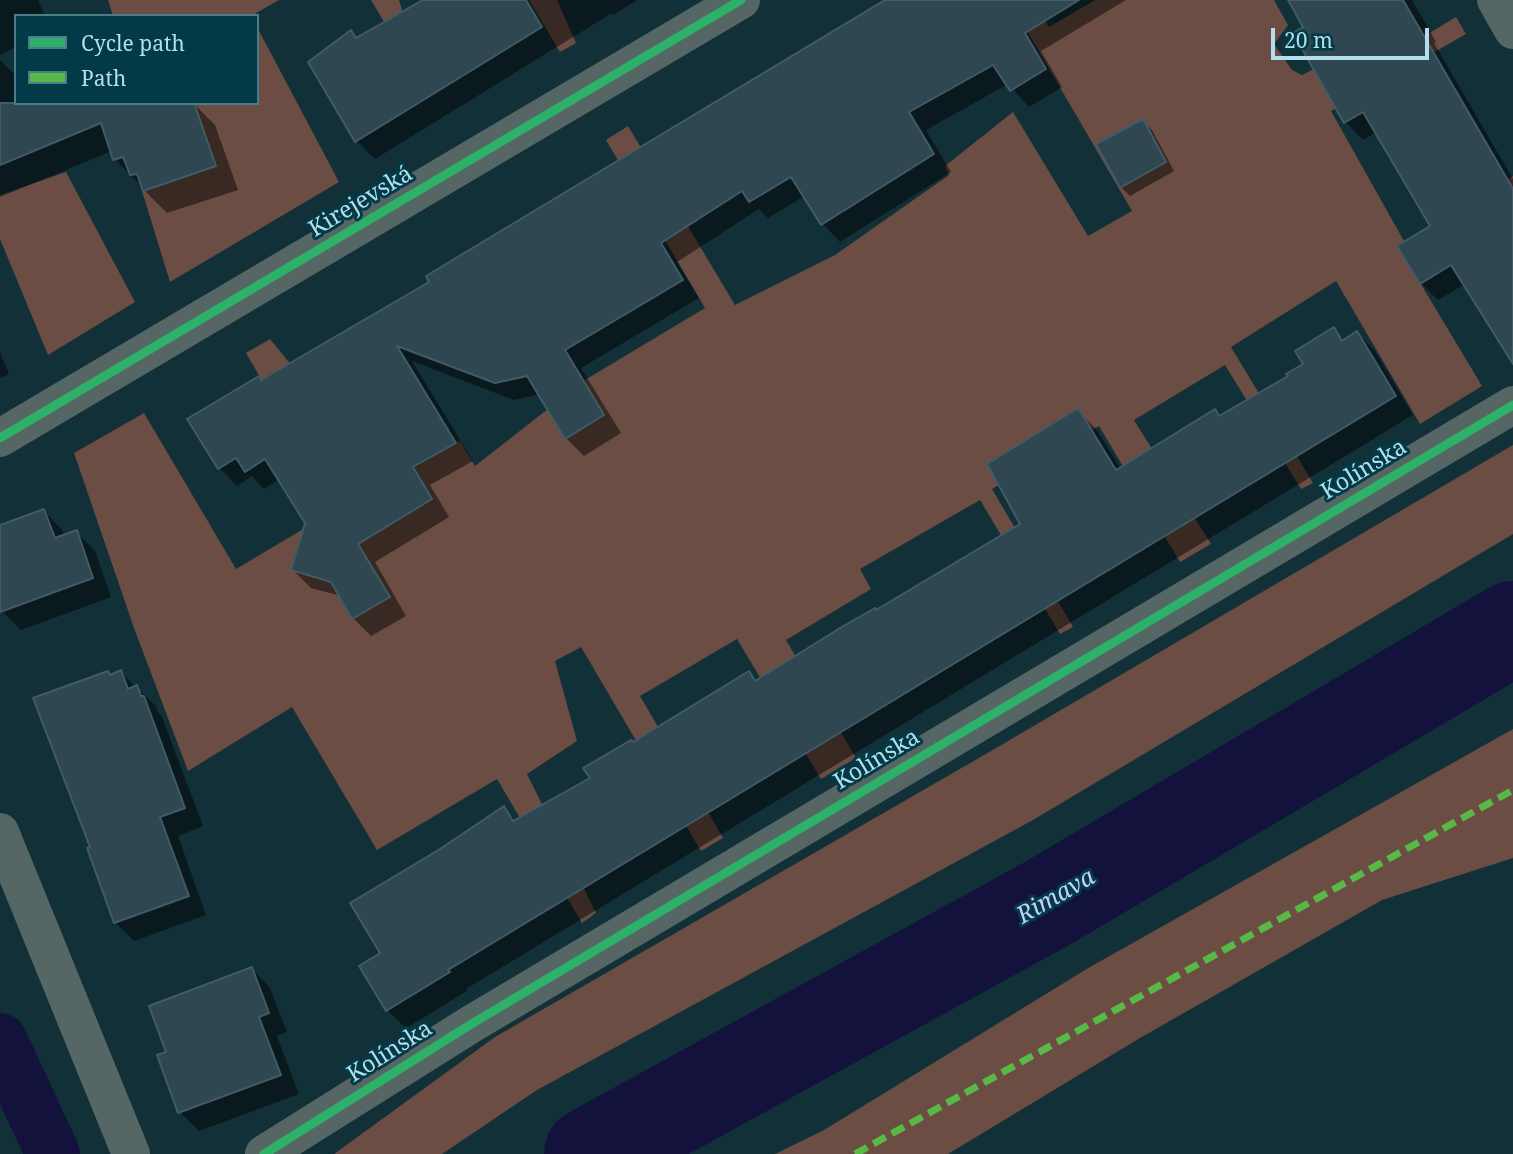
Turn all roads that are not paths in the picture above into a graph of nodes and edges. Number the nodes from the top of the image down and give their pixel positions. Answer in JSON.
{"nodes":[{"id":1,"x":741,"y":0,"type":"edge"},
{"id":2,"x":1496,"y":0,"type":"edge"},
{"id":3,"x":1513,"y":30,"type":"edge"},
{"id":4,"x":1513,"y":405,"type":"edge"},
{"id":5,"x":0,"y":438,"type":"edge"},
{"id":6,"x":0,"y":832,"type":"edge"},
{"id":7,"x":131,"y":1154,"type":"edge"},
{"id":8,"x":264,"y":1154,"type":"edge"}],
"edges":[{"from":1,"to":5,"type":"street","name":"Kirejevská"},
{"from":2,"to":3,"type":"street"},
{"from":4,"to":8,"type":"street","name":"Kolínska"},
{"from":6,"to":7,"type":"street"}]}
